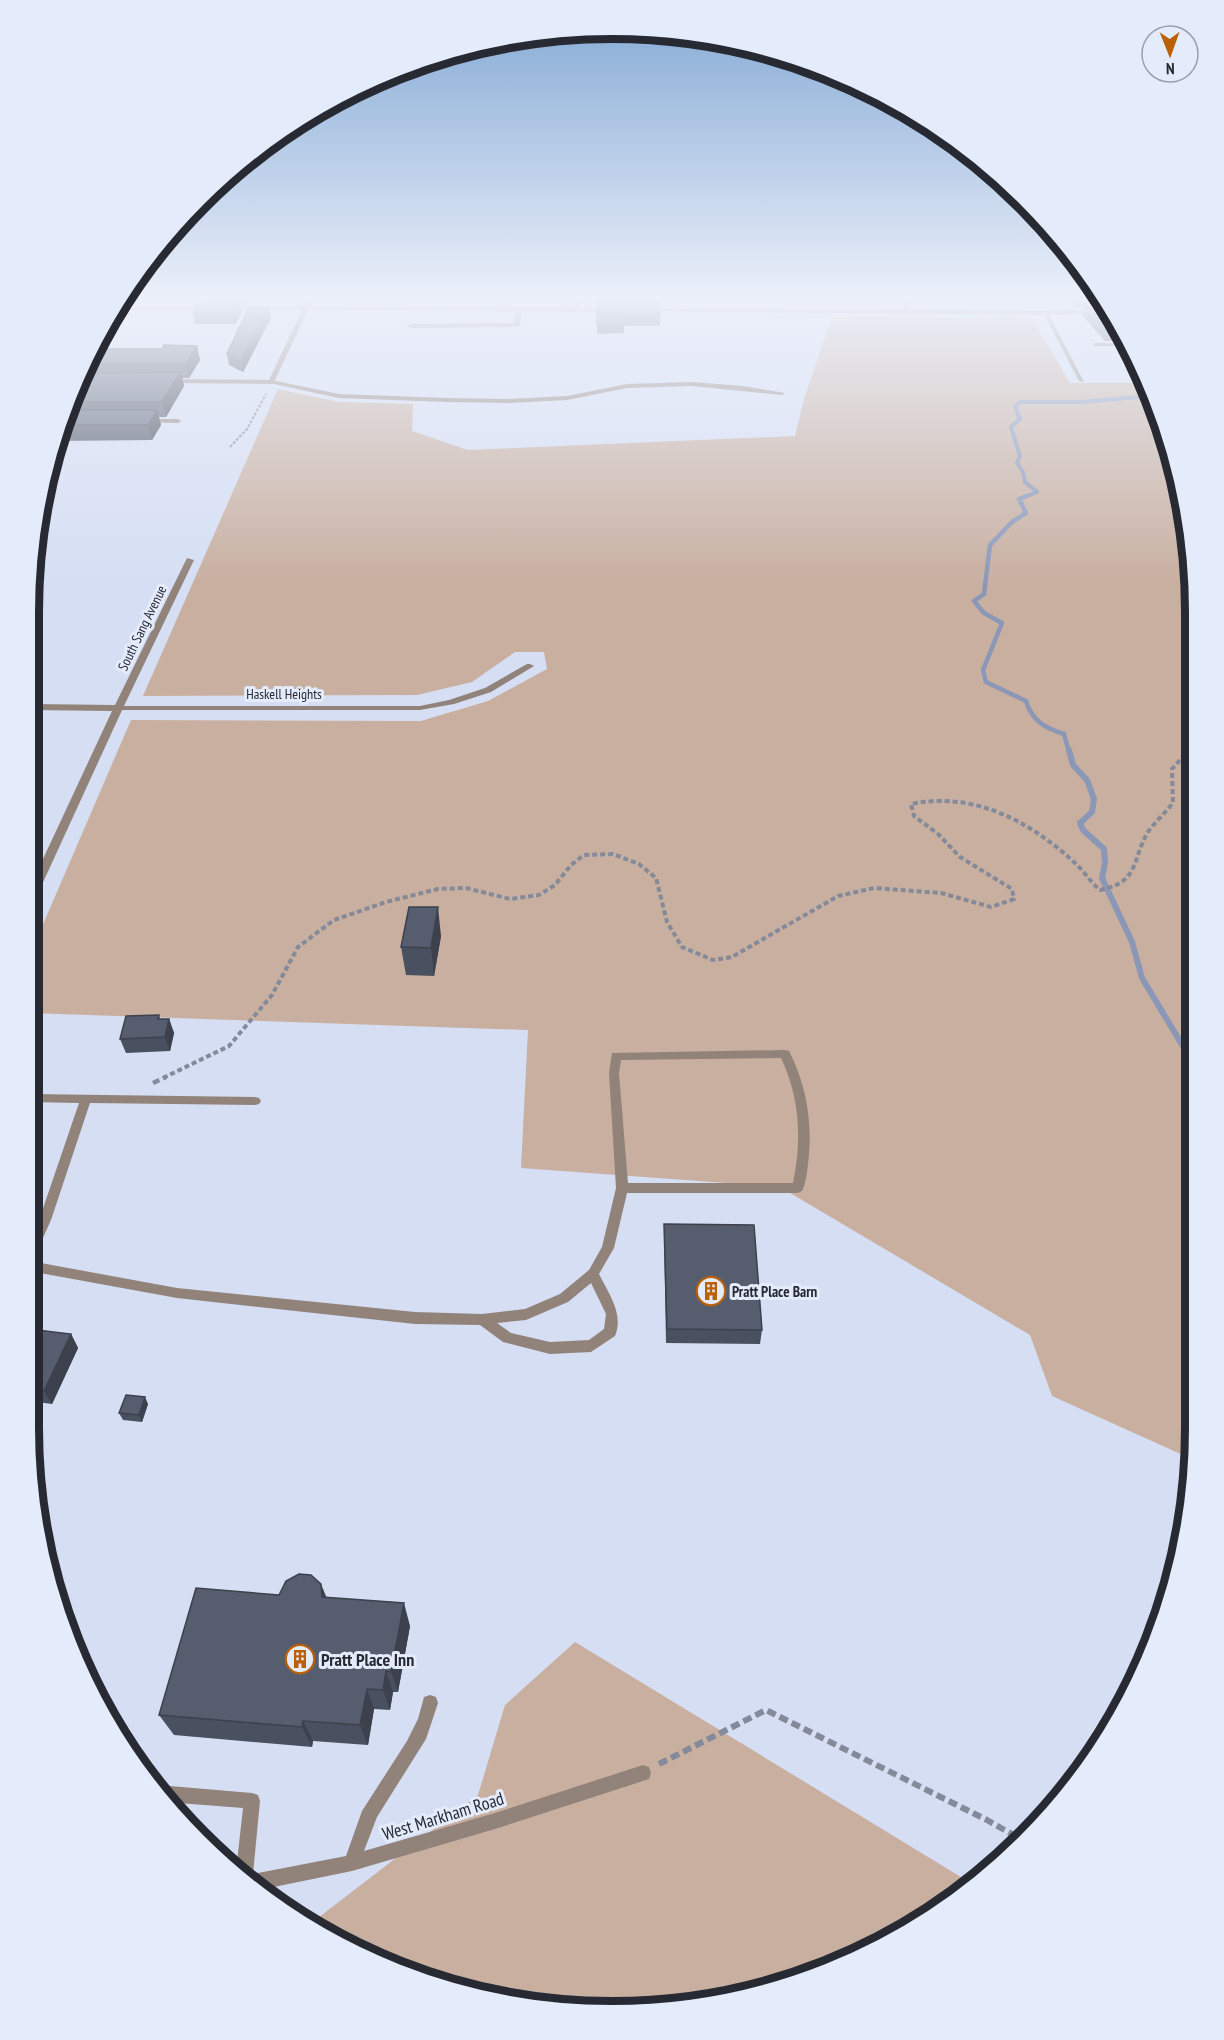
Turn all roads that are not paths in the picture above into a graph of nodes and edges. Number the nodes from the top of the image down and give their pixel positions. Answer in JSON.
{"nodes":[{"id":1,"x":335,"y":395,"type":"edge"},
{"id":2,"x":572,"y":395,"type":"edge"},
{"id":3,"x":134,"y":421,"type":"edge"},
{"id":4,"x":178,"y":421,"type":"dead end"},
{"id":5,"x":190,"y":560,"type":"dead end"},
{"id":6,"x":530,"y":666,"type":"dead end"},
{"id":7,"x":39,"y":707,"type":"edge"},
{"id":8,"x":118,"y":708,"type":"junction"},
{"id":9,"x":39,"y":880,"type":"edge"},
{"id":10,"x":39,"y":1098,"type":"edge"},
{"id":11,"x":86,"y":1099,"type":"junction"},
{"id":12,"x":255,"y":1101,"type":"dead end"},
{"id":13,"x":622,"y":1188,"type":"junction"},
{"id":14,"x":39,"y":1234,"type":"edge"},
{"id":15,"x":39,"y":1268,"type":"edge"},
{"id":16,"x":593,"y":1274,"type":"junction"},
{"id":17,"x":482,"y":1320,"type":"junction"},
{"id":18,"x":430,"y":1703,"type":"dead end"},
{"id":19,"x":643,"y":1773,"type":"road end"},
{"id":20,"x":171,"y":1794,"type":"edge"},
{"id":21,"x":352,"y":1863,"type":"junction"},
{"id":22,"x":245,"y":1868,"type":"edge"},
{"id":23,"x":261,"y":1881,"type":"edge"}],
"edges":[{"from":1,"to":2,"type":"lane"},
{"from":3,"to":4,"type":"street"},
{"from":5,"to":8,"type":"street","name":"South Sang Avenue"},
{"from":6,"to":8,"type":"lane","name":"Haskell Heights"},
{"from":7,"to":8,"type":"street","name":"Haskell Heights"},
{"from":8,"to":9,"type":"street","name":"South Sang Avenue"},
{"from":10,"to":11,"type":"lane"},
{"from":11,"to":12,"type":"lane"},
{"from":11,"to":14,"type":"lane"},
{"from":13,"to":13,"type":"lane"},
{"from":13,"to":16,"type":"lane"},
{"from":15,"to":17,"type":"lane"},
{"from":16,"to":17,"type":"lane"},
{"from":16,"to":17,"type":"lane"},
{"from":18,"to":21,"type":"lane"},
{"from":19,"to":21,"type":"lane","name":"West Markham Road"},
{"from":20,"to":22,"type":"lane"},
{"from":21,"to":23,"type":"lane","name":"West Markham Road"}]}
